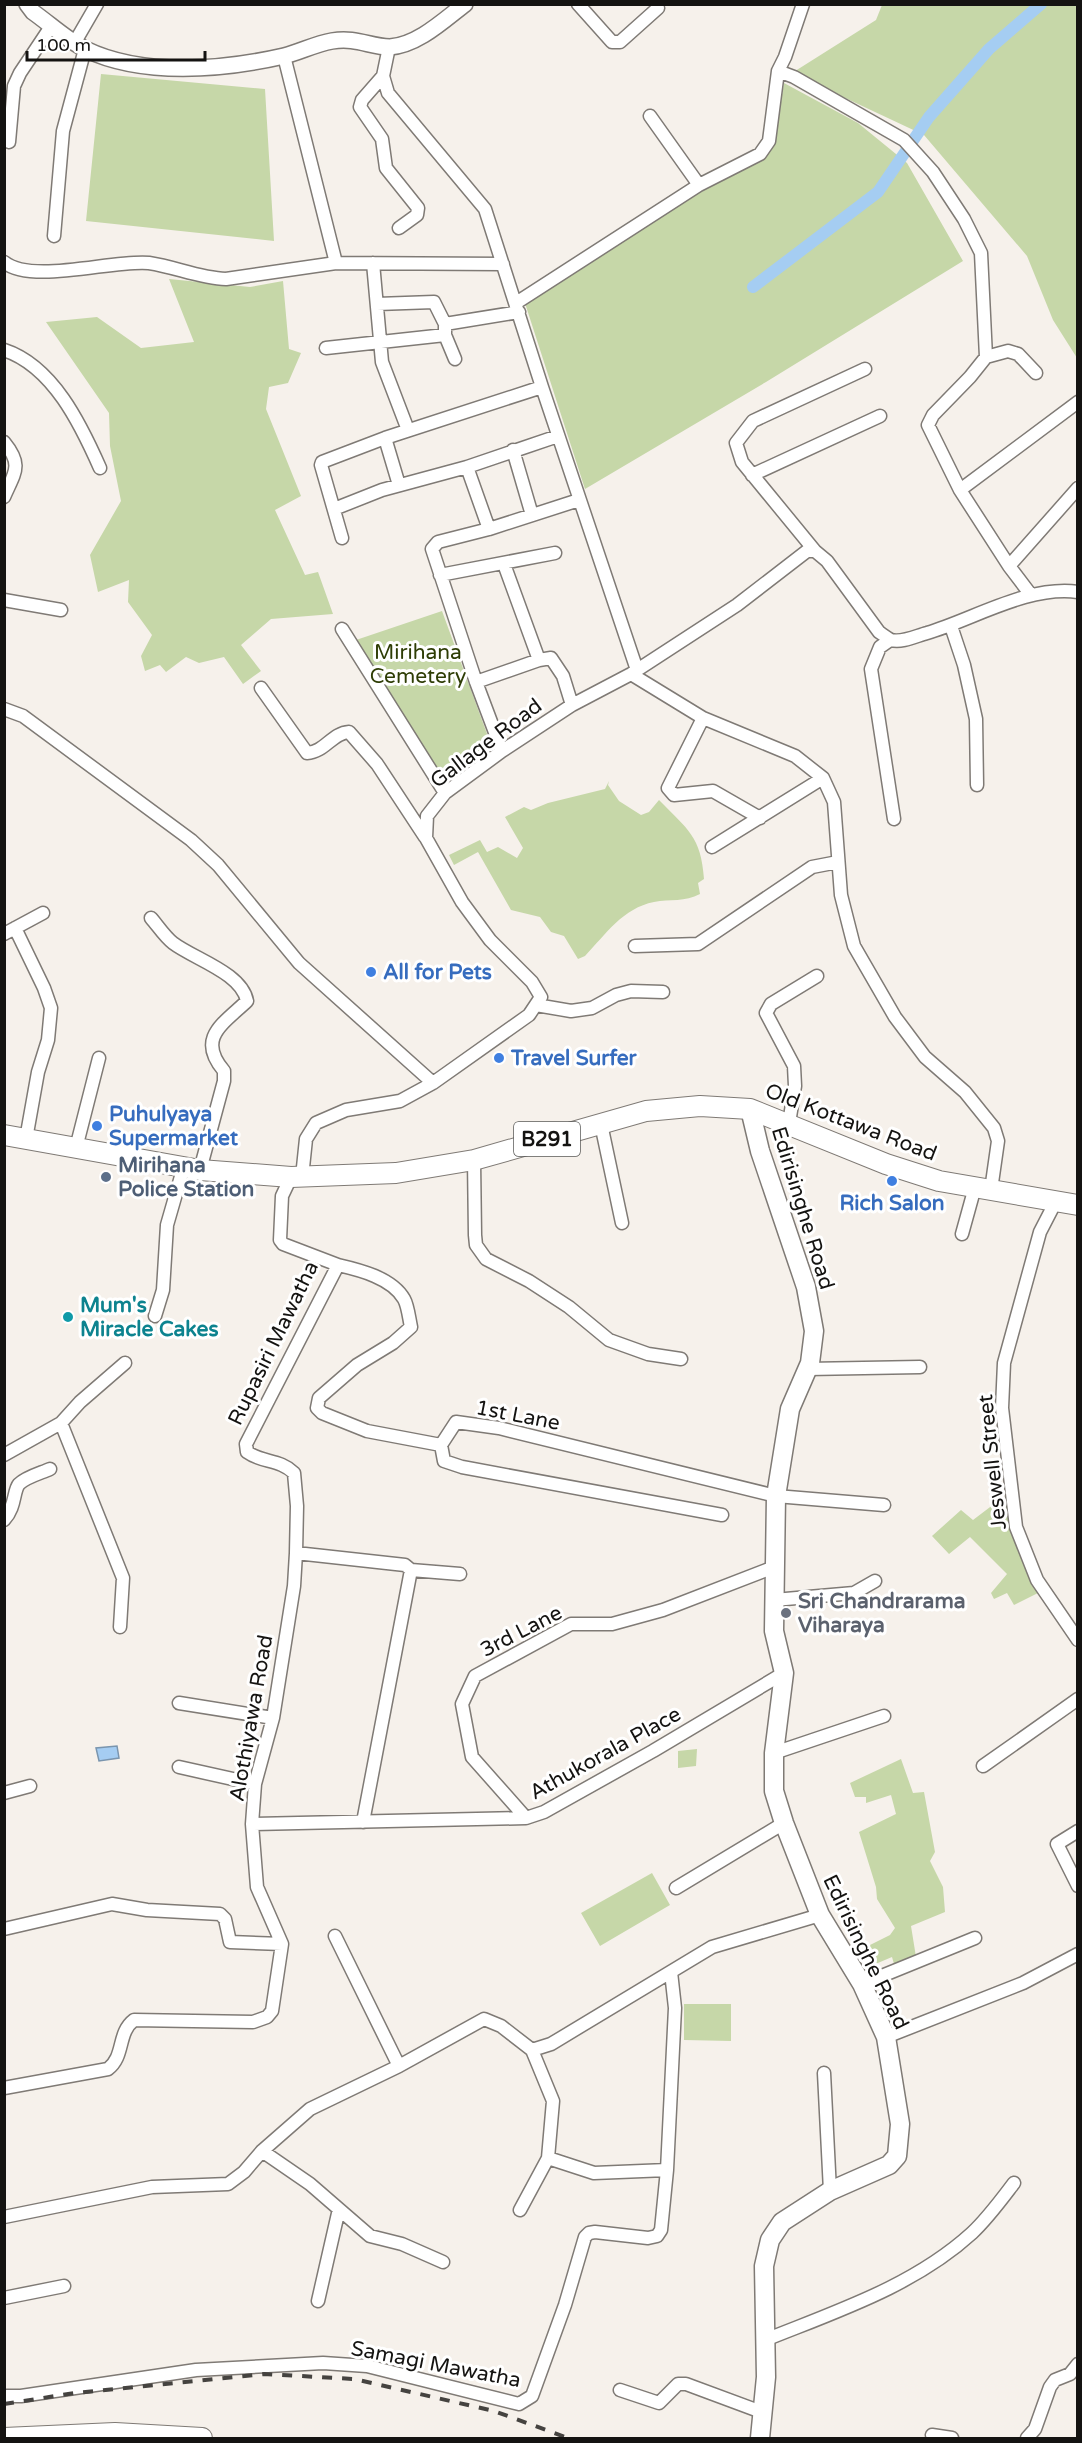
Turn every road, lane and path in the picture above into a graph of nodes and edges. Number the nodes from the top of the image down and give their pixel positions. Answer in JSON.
{"nodes":[{"id":1,"x":27,"y":4,"type":"edge"},
{"id":2,"x":97,"y":4,"type":"edge"},
{"id":3,"x":578,"y":4,"type":"edge"},
{"id":4,"x":803,"y":4,"type":"edge"},
{"id":5,"x":456,"y":8,"type":"edge"},
{"id":6,"x":658,"y":8,"type":"dead end"},
{"id":7,"x":52,"y":25,"type":"junction"},
{"id":8,"x":80,"y":45,"type":"junction"},
{"id":9,"x":389,"y":47,"type":"junction"},
{"id":10,"x":284,"y":56,"type":"junction"},
{"id":11,"x":778,"y":71,"type":"junction"},
{"id":12,"x":383,"y":76,"type":"junction"},
{"id":13,"x":650,"y":116,"type":"dead end"},
{"id":14,"x":9,"y":142,"type":"dead end"},
{"id":15,"x":699,"y":185,"type":"junction"},
{"id":16,"x":399,"y":228,"type":"dead end"},
{"id":17,"x":54,"y":236,"type":"dead end"},
{"id":18,"x":4,"y":262,"type":"edge"},
{"id":19,"x":336,"y":263,"type":"junction"},
{"id":20,"x":373,"y":263,"type":"junction"},
{"id":21,"x":503,"y":264,"type":"junction"},
{"id":22,"x":376,"y":304,"type":"junction"},
{"id":23,"x":518,"y":308,"type":"junction"},
{"id":24,"x":445,"y":330,"type":"junction"},
{"id":25,"x":380,"y":342,"type":"junction"},
{"id":26,"x":326,"y":348,"type":"dead end"},
{"id":27,"x":4,"y":350,"type":"edge"},
{"id":28,"x":986,"y":357,"type":"junction"},
{"id":29,"x":455,"y":359,"type":"dead end"},
{"id":30,"x":865,"y":369,"type":"dead end"},
{"id":31,"x":1036,"y":373,"type":"dead end"},
{"id":32,"x":542,"y":387,"type":"junction"},
{"id":33,"x":1077,"y":402,"type":"edge"},
{"id":34,"x":880,"y":416,"type":"dead end"},
{"id":35,"x":408,"y":430,"type":"junction"},
{"id":36,"x":558,"y":436,"type":"junction"},
{"id":37,"x":385,"y":438,"type":"junction"},
{"id":38,"x":4,"y":442,"type":"edge"},
{"id":39,"x":513,"y":450,"type":"junction"},
{"id":40,"x":467,"y":467,"type":"junction"},
{"id":41,"x":100,"y":468,"type":"dead end"},
{"id":42,"x":752,"y":475,"type":"junction"},
{"id":43,"x":399,"y":485,"type":"junction"},
{"id":44,"x":1077,"y":488,"type":"edge"},
{"id":45,"x":960,"y":490,"type":"junction"},
{"id":46,"x":4,"y":497,"type":"edge"},
{"id":47,"x":579,"y":500,"type":"junction"},
{"id":48,"x":334,"y":509,"type":"junction"},
{"id":49,"x":532,"y":515,"type":"junction"},
{"id":50,"x":489,"y":529,"type":"junction"},
{"id":51,"x":342,"y":538,"type":"dead end"},
{"id":52,"x":815,"y":551,"type":"junction"},
{"id":53,"x":555,"y":554,"type":"dead end"},
{"id":54,"x":504,"y":564,"type":"junction"},
{"id":55,"x":1009,"y":566,"type":"junction"},
{"id":56,"x":440,"y":576,"type":"junction"},
{"id":57,"x":1077,"y":592,"type":"edge"},
{"id":58,"x":1031,"y":595,"type":"junction"},
{"id":59,"x":4,"y":600,"type":"edge"},
{"id":60,"x":62,"y":610,"type":"dead end"},
{"id":61,"x":951,"y":626,"type":"junction"},
{"id":62,"x":342,"y":629,"type":"dead end"},
{"id":63,"x":890,"y":640,"type":"junction"},
{"id":64,"x":538,"y":660,"type":"junction"},
{"id":65,"x":634,"y":672,"type":"junction"},
{"id":66,"x":476,"y":682,"type":"junction"},
{"id":67,"x":261,"y":688,"type":"dead end"},
{"id":68,"x":572,"y":705,"type":"junction"},
{"id":69,"x":4,"y":709,"type":"edge"},
{"id":70,"x":703,"y":718,"type":"junction"},
{"id":71,"x":502,"y":751,"type":"junction"},
{"id":72,"x":823,"y":778,"type":"junction"},
{"id":73,"x":977,"y":785,"type":"dead end"},
{"id":74,"x":445,"y":794,"type":"junction"},
{"id":75,"x":760,"y":818,"type":"junction"},
{"id":76,"x":894,"y":819,"type":"dead end"},
{"id":77,"x":426,"y":838,"type":"junction"},
{"id":78,"x":712,"y":847,"type":"dead end"},
{"id":79,"x":838,"y":862,"type":"junction"},
{"id":80,"x":43,"y":913,"type":"dead end"},
{"id":81,"x":151,"y":918,"type":"dead end"},
{"id":82,"x":10,"y":931,"type":"edge"},
{"id":83,"x":635,"y":946,"type":"dead end"},
{"id":84,"x":817,"y":976,"type":"dead end"},
{"id":85,"x":663,"y":992,"type":"dead end"},
{"id":86,"x":536,"y":1005,"type":"junction"},
{"id":87,"x":99,"y":1058,"type":"dead end"},
{"id":88,"x":433,"y":1083,"type":"junction"},
{"id":89,"x":750,"y":1109,"type":"junction"},
{"id":90,"x":789,"y":1123,"type":"junction"},
{"id":91,"x":601,"y":1124,"type":"junction"},
{"id":92,"x":4,"y":1135,"type":"edge"},
{"id":93,"x":26,"y":1139,"type":"junction"},
{"id":94,"x":76,"y":1148,"type":"junction"},
{"id":95,"x":474,"y":1160,"type":"junction"},
{"id":96,"x":192,"y":1168,"type":"junction"},
{"id":97,"x":296,"y":1177,"type":"junction"},
{"id":98,"x":983,"y":1189,"type":"junction"},
{"id":99,"x":1056,"y":1201,"type":"junction"},
{"id":100,"x":1077,"y":1205,"type":"edge"},
{"id":101,"x":622,"y":1223,"type":"dead end"},
{"id":102,"x":962,"y":1234,"type":"dead end"},
{"id":103,"x":338,"y":1265,"type":"junction"},
{"id":104,"x":155,"y":1316,"type":"dead end"},
{"id":105,"x":681,"y":1359,"type":"dead end"},
{"id":106,"x":124,"y":1363,"type":"dead end"},
{"id":107,"x":921,"y":1367,"type":"dead end"},
{"id":108,"x":807,"y":1369,"type":"junction"},
{"id":109,"x":61,"y":1423,"type":"junction"},
{"id":110,"x":441,"y":1444,"type":"junction"},
{"id":111,"x":4,"y":1455,"type":"edge"},
{"id":112,"x":50,"y":1469,"type":"dead end"},
{"id":113,"x":776,"y":1496,"type":"junction"},
{"id":114,"x":884,"y":1505,"type":"dead end"},
{"id":115,"x":722,"y":1515,"type":"dead end"},
{"id":116,"x":4,"y":1520,"type":"edge"},
{"id":117,"x":296,"y":1553,"type":"junction"},
{"id":118,"x":777,"y":1566,"type":"junction"},
{"id":119,"x":411,"y":1570,"type":"junction"},
{"id":120,"x":460,"y":1574,"type":"dead end"},
{"id":121,"x":875,"y":1581,"type":"dead end"},
{"id":122,"x":774,"y":1600,"type":"junction"},
{"id":123,"x":120,"y":1626,"type":"dead end"},
{"id":124,"x":1077,"y":1640,"type":"edge"},
{"id":125,"x":784,"y":1673,"type":"junction"},
{"id":126,"x":1077,"y":1699,"type":"edge"},
{"id":127,"x":179,"y":1703,"type":"dead end"},
{"id":128,"x":884,"y":1716,"type":"dead end"},
{"id":129,"x":273,"y":1718,"type":"junction"},
{"id":130,"x":774,"y":1753,"type":"junction"},
{"id":131,"x":982,"y":1766,"type":"dead end"},
{"id":132,"x":179,"y":1767,"type":"dead end"},
{"id":133,"x":255,"y":1784,"type":"junction"},
{"id":134,"x":30,"y":1786,"type":"dead end"},
{"id":135,"x":4,"y":1793,"type":"edge"},
{"id":136,"x":526,"y":1818,"type":"junction"},
{"id":137,"x":363,"y":1822,"type":"junction"},
{"id":138,"x":783,"y":1823,"type":"junction"},
{"id":139,"x":252,"y":1824,"type":"junction"},
{"id":140,"x":1077,"y":1831,"type":"edge"},
{"id":141,"x":1077,"y":1886,"type":"edge"},
{"id":142,"x":676,"y":1888,"type":"dead end"},
{"id":143,"x":820,"y":1915,"type":"junction"},
{"id":144,"x":4,"y":1929,"type":"edge"},
{"id":145,"x":335,"y":1936,"type":"dead end"},
{"id":146,"x":975,"y":1938,"type":"dead end"},
{"id":147,"x":282,"y":1944,"type":"junction"},
{"id":148,"x":1077,"y":1954,"type":"edge"},
{"id":149,"x":671,"y":1972,"type":"junction"},
{"id":150,"x":862,"y":1984,"type":"junction"},
{"id":151,"x":886,"y":2037,"type":"junction"},
{"id":152,"x":532,"y":2050,"type":"junction"},
{"id":153,"x":399,"y":2066,"type":"junction"},
{"id":154,"x":824,"y":2073,"type":"dead end"},
{"id":155,"x":4,"y":2088,"type":"edge"},
{"id":156,"x":262,"y":2151,"type":"junction"},
{"id":157,"x":548,"y":2158,"type":"junction"},
{"id":158,"x":668,"y":2170,"type":"junction"},
{"id":159,"x":1014,"y":2183,"type":"dead end"},
{"id":160,"x":830,"y":2191,"type":"junction"},
{"id":161,"x":339,"y":2209,"type":"junction"},
{"id":162,"x":520,"y":2210,"type":"dead end"},
{"id":163,"x":4,"y":2217,"type":"edge"},
{"id":164,"x":443,"y":2262,"type":"dead end"},
{"id":165,"x":64,"y":2286,"type":"dead end"},
{"id":166,"x":4,"y":2298,"type":"edge"},
{"id":167,"x":318,"y":2301,"type":"dead end"},
{"id":168,"x":765,"y":2340,"type":"junction"},
{"id":169,"x":1077,"y":2364,"type":"edge"},
{"id":170,"x":620,"y":2390,"type":"dead end"},
{"id":171,"x":4,"y":2396,"type":"edge"},
{"id":172,"x":764,"y":2413,"type":"junction"},
{"id":173,"x":932,"y":2435,"type":"dead end"},
{"id":174,"x":4,"y":2438,"type":"edge"},
{"id":175,"x":202,"y":2439,"type":"edge"},
{"id":176,"x":760,"y":2439,"type":"edge"},
{"id":177,"x":952,"y":2439,"type":"edge"},
{"id":178,"x":1027,"y":2439,"type":"edge"}],
"edges":[{"from":1,"to":7,"type":"street"},
{"from":2,"to":8,"type":"street"},
{"from":3,"to":6,"type":"street"},
{"from":4,"to":11,"type":"street"},
{"from":5,"to":9,"type":"street"},
{"from":7,"to":8,"type":"street"},
{"from":7,"to":14,"type":"street"},
{"from":8,"to":10,"type":"street"},
{"from":8,"to":17,"type":"street"},
{"from":9,"to":10,"type":"street"},
{"from":9,"to":12,"type":"street"},
{"from":10,"to":19,"type":"street"},
{"from":11,"to":15,"type":"street"},
{"from":11,"to":28,"type":"street"},
{"from":12,"to":16,"type":"street"},
{"from":12,"to":21,"type":"street"},
{"from":13,"to":15,"type":"street"},
{"from":15,"to":23,"type":"street"},
{"from":18,"to":19,"type":"street"},
{"from":19,"to":20,"type":"street"},
{"from":20,"to":21,"type":"street"},
{"from":20,"to":22,"type":"street"},
{"from":21,"to":23,"type":"street"},
{"from":22,"to":24,"type":"street"},
{"from":22,"to":25,"type":"street"},
{"from":23,"to":24,"type":"street"},
{"from":23,"to":32,"type":"street"},
{"from":24,"to":25,"type":"street"},
{"from":24,"to":29,"type":"street"},
{"from":25,"to":26,"type":"street"},
{"from":25,"to":35,"type":"street"},
{"from":27,"to":41,"type":"street"},
{"from":28,"to":31,"type":"street"},
{"from":28,"to":45,"type":"street"},
{"from":30,"to":42,"type":"street"},
{"from":32,"to":35,"type":"street"},
{"from":32,"to":36,"type":"street"},
{"from":33,"to":45,"type":"street"},
{"from":34,"to":42,"type":"street"},
{"from":35,"to":37,"type":"street"},
{"from":36,"to":39,"type":"street"},
{"from":36,"to":47,"type":"street"},
{"from":37,"to":43,"type":"street"},
{"from":37,"to":48,"type":"street"},
{"from":38,"to":46,"type":"street"},
{"from":39,"to":40,"type":"street"},
{"from":39,"to":49,"type":"street"},
{"from":40,"to":43,"type":"street"},
{"from":40,"to":50,"type":"street"},
{"from":42,"to":52,"type":"street"},
{"from":43,"to":48,"type":"street"},
{"from":44,"to":55,"type":"street"},
{"from":45,"to":55,"type":"street"},
{"from":47,"to":49,"type":"street"},
{"from":47,"to":65,"type":"street"},
{"from":48,"to":51,"type":"street"},
{"from":49,"to":50,"type":"street"},
{"from":50,"to":56,"type":"street"},
{"from":52,"to":63,"type":"street"},
{"from":52,"to":65,"type":"street","name":"Gallage Road"},
{"from":53,"to":54,"type":"street"},
{"from":54,"to":56,"type":"street"},
{"from":54,"to":64,"type":"street"},
{"from":55,"to":58,"type":"street"},
{"from":56,"to":66,"type":"street"},
{"from":57,"to":58,"type":"street"},
{"from":58,"to":61,"type":"street"},
{"from":59,"to":60,"type":"street"},
{"from":61,"to":63,"type":"street"},
{"from":61,"to":73,"type":"street"},
{"from":62,"to":74,"type":"street"},
{"from":63,"to":76,"type":"street"},
{"from":64,"to":66,"type":"street"},
{"from":64,"to":68,"type":"street"},
{"from":65,"to":68,"type":"street","name":"Gallage Road"},
{"from":65,"to":70,"type":"street"},
{"from":66,"to":71,"type":"street"},
{"from":67,"to":77,"type":"street"},
{"from":68,"to":71,"type":"street","name":"Gallage Road"},
{"from":69,"to":88,"type":"street"},
{"from":70,"to":72,"type":"street"},
{"from":70,"to":75,"type":"street"},
{"from":71,"to":74,"type":"street","name":"Gallage Road"},
{"from":72,"to":75,"type":"street"},
{"from":72,"to":79,"type":"street"},
{"from":74,"to":77,"type":"street","name":"Gallage Road"},
{"from":75,"to":78,"type":"street"},
{"from":77,"to":86,"type":"street"},
{"from":79,"to":83,"type":"street"},
{"from":79,"to":98,"type":"street"},
{"from":80,"to":82,"type":"street"},
{"from":81,"to":96,"type":"street"},
{"from":82,"to":93,"type":"street"},
{"from":84,"to":90,"type":"street"},
{"from":85,"to":86,"type":"street"},
{"from":86,"to":88,"type":"street"},
{"from":87,"to":94,"type":"street"},
{"from":88,"to":97,"type":"street"},
{"from":89,"to":90,"type":"main road","name":"Old Kottawa Road","number":"B291"},
{"from":89,"to":91,"type":"main road","name":"Old Kottawa Road","number":"B291"},
{"from":89,"to":108,"type":"main road","name":"Edirisinghe Road"},
{"from":90,"to":98,"type":"main road","name":"Old Kottawa Road","number":"B291"},
{"from":91,"to":95,"type":"main road","name":"Old Kottawa Road","number":"B291"},
{"from":91,"to":101,"type":"street"},
{"from":92,"to":93,"type":"main road","name":"Old Kottawa Road","number":"B291"},
{"from":93,"to":94,"type":"main road","name":"Old Kottawa Road","number":"B291"},
{"from":94,"to":96,"type":"main road","name":"Old Kottawa Road","number":"B291"},
{"from":95,"to":97,"type":"main road","name":"Old Kottawa Road","number":"B291"},
{"from":95,"to":105,"type":"street"},
{"from":96,"to":97,"type":"main road","name":"Old Kottawa Road","number":"B291"},
{"from":96,"to":104,"type":"street"},
{"from":97,"to":103,"type":"street","name":"Rupasiri Mawatha"},
{"from":98,"to":99,"type":"main road","name":"Old Kottawa Road","number":"B291"},
{"from":98,"to":102,"type":"street"},
{"from":99,"to":100,"type":"main road","name":"Old Kottawa Road","number":"B291"},
{"from":99,"to":124,"type":"street","name":"Jeswell Street"},
{"from":103,"to":110,"type":"street"},
{"from":103,"to":117,"type":"street","name":"Rupasiri Mawatha"},
{"from":106,"to":109,"type":"street"},
{"from":107,"to":108,"type":"street"},
{"from":108,"to":113,"type":"main road","name":"Edirisinghe Road"},
{"from":109,"to":111,"type":"street"},
{"from":109,"to":123,"type":"street"},
{"from":110,"to":113,"type":"street","name":"1st Lane"},
{"from":110,"to":115,"type":"street"},
{"from":112,"to":116,"type":"street"},
{"from":113,"to":114,"type":"street"},
{"from":113,"to":118,"type":"main road","name":"Edirisinghe Road"},
{"from":117,"to":119,"type":"street"},
{"from":117,"to":129,"type":"street","name":"Alothiyawa Road"},
{"from":118,"to":122,"type":"main road","name":"Edirisinghe Road"},
{"from":118,"to":136,"type":"street","name":"3rd Lane"},
{"from":119,"to":120,"type":"street"},
{"from":119,"to":137,"type":"street"},
{"from":121,"to":122,"type":"street"},
{"from":122,"to":125,"type":"main road","name":"Edirisinghe Road"},
{"from":125,"to":130,"type":"main road","name":"Edirisinghe Road"},
{"from":125,"to":136,"type":"street","name":"Athukorala Place"},
{"from":126,"to":131,"type":"street"},
{"from":127,"to":129,"type":"street"},
{"from":128,"to":130,"type":"street"},
{"from":129,"to":133,"type":"street","name":"Alothiyawa Road"},
{"from":130,"to":138,"type":"main road","name":"Edirisinghe Road"},
{"from":132,"to":133,"type":"street"},
{"from":133,"to":139,"type":"street","name":"Alothiyawa Road"},
{"from":134,"to":135,"type":"street"},
{"from":136,"to":137,"type":"street","name":"Athukorala Place"},
{"from":137,"to":139,"type":"street","name":"Athukorala Place"},
{"from":138,"to":142,"type":"street"},
{"from":138,"to":143,"type":"main road","name":"Edirisinghe Road"},
{"from":139,"to":147,"type":"street","name":"Alothiyawa Road"},
{"from":140,"to":141,"type":"street"},
{"from":143,"to":149,"type":"street"},
{"from":143,"to":150,"type":"main road","name":"Edirisinghe Road"},
{"from":144,"to":147,"type":"street"},
{"from":145,"to":153,"type":"street"},
{"from":146,"to":150,"type":"street"},
{"from":147,"to":155,"type":"street"},
{"from":148,"to":151,"type":"street"},
{"from":149,"to":152,"type":"street"},
{"from":149,"to":158,"type":"street","name":"Samagi Mawatha"},
{"from":150,"to":151,"type":"main road","name":"Edirisinghe Road"},
{"from":151,"to":160,"type":"main road","name":"Edirisinghe Road"},
{"from":152,"to":153,"type":"street"},
{"from":152,"to":157,"type":"street"},
{"from":153,"to":156,"type":"street"},
{"from":154,"to":160,"type":"street"},
{"from":156,"to":161,"type":"street"},
{"from":156,"to":163,"type":"street"},
{"from":157,"to":158,"type":"street"},
{"from":157,"to":162,"type":"street"},
{"from":158,"to":171,"type":"street","name":"Samagi Mawatha"},
{"from":159,"to":168,"type":"street"},
{"from":160,"to":168,"type":"main road","name":"Edirisinghe Road"},
{"from":161,"to":164,"type":"street"},
{"from":161,"to":167,"type":"street"},
{"from":165,"to":166,"type":"street"},
{"from":168,"to":172,"type":"main road","name":"Edirisinghe Road"},
{"from":169,"to":178,"type":"street"},
{"from":170,"to":172,"type":"street"},
{"from":172,"to":176,"type":"main road","name":"Edirisinghe Road"},
{"from":173,"to":177,"type":"street"},
{"from":174,"to":175,"type":"main road"}]}
